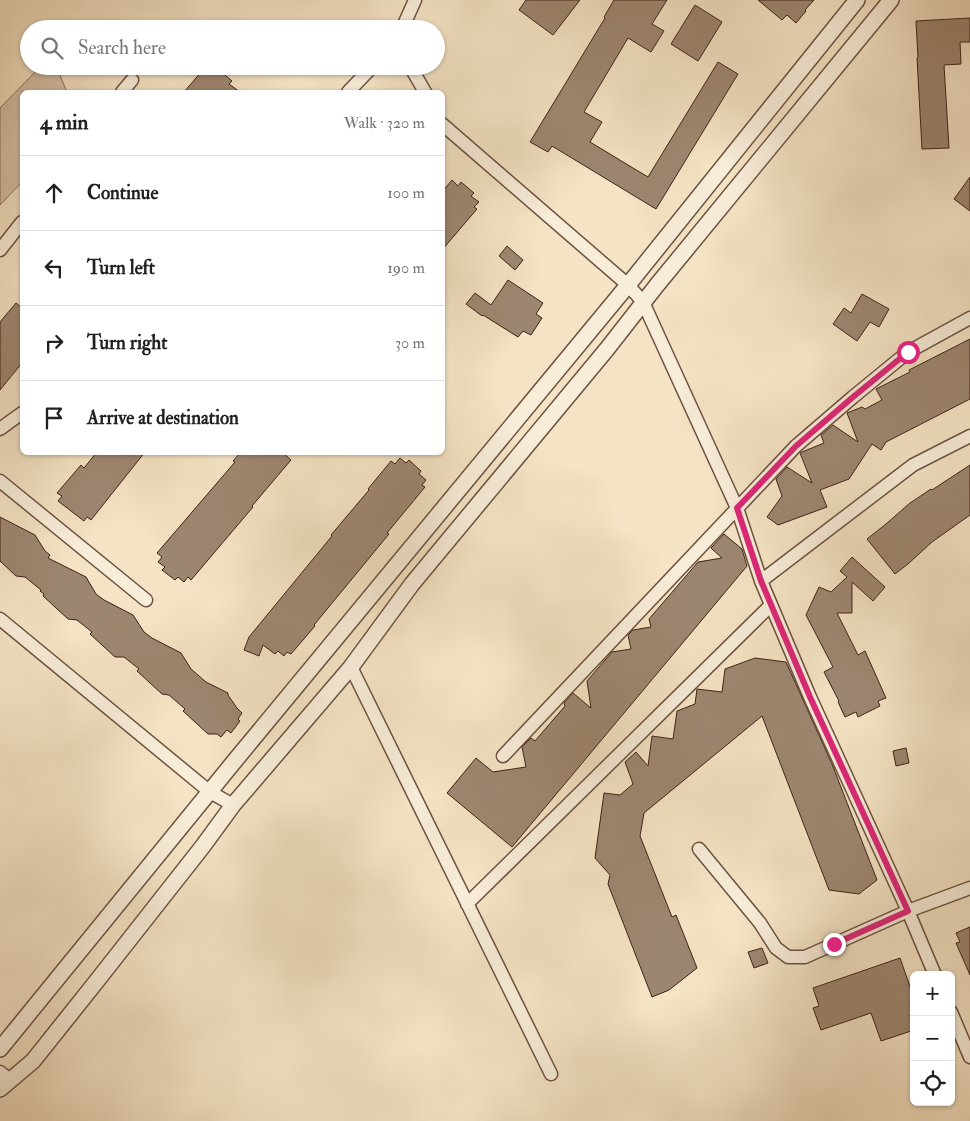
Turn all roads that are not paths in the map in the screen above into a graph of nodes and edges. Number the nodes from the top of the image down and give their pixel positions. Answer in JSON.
{"nodes":[{"id":1,"x":415,"y":0,"type":"edge"},
{"id":2,"x":857,"y":0,"type":"edge"},
{"id":3,"x":891,"y":0,"type":"edge"},
{"id":4,"x":406,"y":20,"type":"edge"},
{"id":5,"x":364,"y":75,"type":"edge"},
{"id":6,"x":415,"y":75,"type":"edge"},
{"id":7,"x":132,"y":80,"type":"dead end"},
{"id":8,"x":124,"y":90,"type":"edge"},
{"id":9,"x":350,"y":90,"type":"edge"},
{"id":10,"x":424,"y":90,"type":"edge"},
{"id":11,"x":445,"y":127,"type":"edge"},
{"id":12,"x":20,"y":225,"type":"edge"},
{"id":13,"x":0,"y":250,"type":"edge"},
{"id":14,"x":628,"y":286,"type":"junction"},
{"id":15,"x":643,"y":302,"type":"junction"},
{"id":16,"x":970,"y":318,"type":"edge"},
{"id":17,"x":20,"y":414,"type":"edge"},
{"id":18,"x":0,"y":429,"type":"edge"},
{"id":19,"x":970,"y":436,"type":"edge"},
{"id":20,"x":0,"y":481,"type":"edge"},
{"id":21,"x":737,"y":508,"type":"junction"},
{"id":22,"x":761,"y":581,"type":"junction"},
{"id":23,"x":146,"y":600,"type":"dead end"},
{"id":24,"x":771,"y":605,"type":"junction"},
{"id":25,"x":0,"y":619,"type":"edge"},
{"id":26,"x":350,"y":667,"type":"junction"},
{"id":27,"x":503,"y":756,"type":"dead end"},
{"id":28,"x":210,"y":792,"type":"junction"},
{"id":29,"x":233,"y":805,"type":"junction"},
{"id":30,"x":699,"y":849,"type":"dead end"},
{"id":31,"x":970,"y":888,"type":"edge"},
{"id":32,"x":467,"y":904,"type":"junction"},
{"id":33,"x":908,"y":911,"type":"junction"},
{"id":34,"x":933,"y":971,"type":"edge"},
{"id":35,"x":953,"y":1016,"type":"edge"},
{"id":36,"x":0,"y":1049,"type":"edge"},
{"id":37,"x":970,"y":1057,"type":"edge"},
{"id":38,"x":551,"y":1074,"type":"dead end"},
{"id":39,"x":3,"y":1081,"type":"edge"}],
"edges":[{"from":1,"to":4,"type":"street"},
{"from":2,"to":14,"type":"street"},
{"from":3,"to":15,"type":"street"},
{"from":5,"to":9,"type":"street"},
{"from":6,"to":10,"type":"street"},
{"from":7,"to":8,"type":"street"},
{"from":11,"to":14,"type":"street"},
{"from":12,"to":13,"type":"street"},
{"from":14,"to":15,"type":"street"},
{"from":14,"to":28,"type":"street"},
{"from":15,"to":21,"type":"street"},
{"from":15,"to":26,"type":"street"},
{"from":16,"to":21,"type":"street"},
{"from":17,"to":18,"type":"street"},
{"from":19,"to":22,"type":"street"},
{"from":20,"to":23,"type":"street"},
{"from":21,"to":22,"type":"street"},
{"from":21,"to":27,"type":"street"},
{"from":22,"to":24,"type":"street"},
{"from":24,"to":32,"type":"street"},
{"from":24,"to":33,"type":"street"},
{"from":25,"to":28,"type":"street"},
{"from":26,"to":29,"type":"street"},
{"from":26,"to":32,"type":"street"},
{"from":28,"to":29,"type":"street"},
{"from":28,"to":36,"type":"street"},
{"from":29,"to":39,"type":"street"},
{"from":30,"to":33,"type":"street"},
{"from":31,"to":33,"type":"street"},
{"from":32,"to":38,"type":"street"},
{"from":33,"to":34,"type":"street"},
{"from":35,"to":37,"type":"street"}]}
